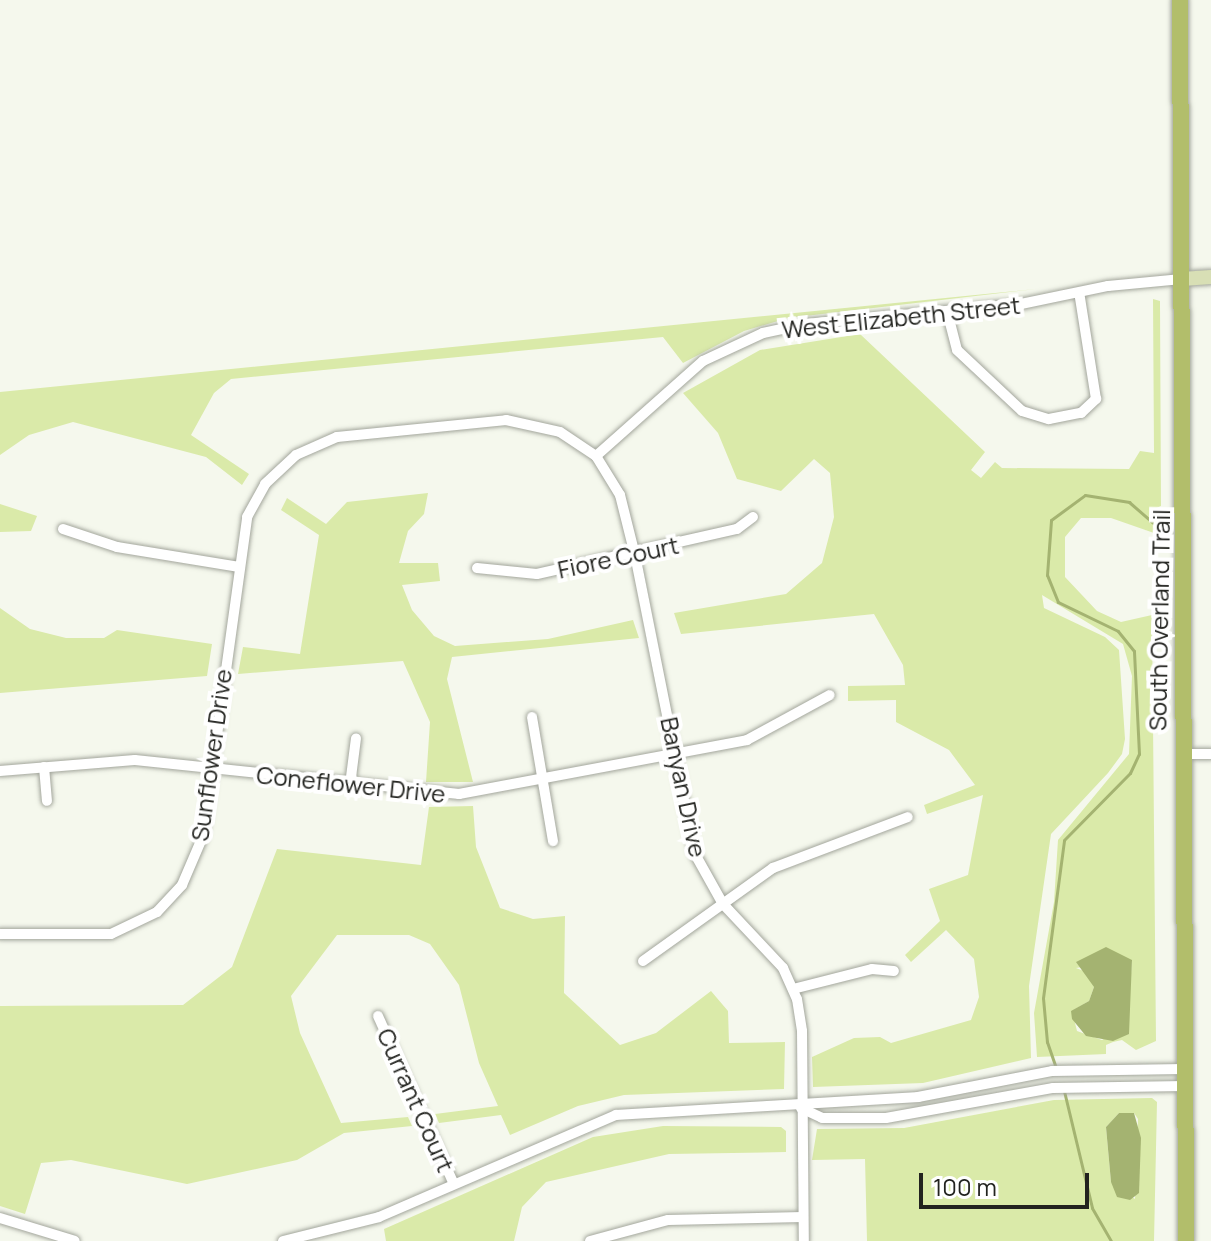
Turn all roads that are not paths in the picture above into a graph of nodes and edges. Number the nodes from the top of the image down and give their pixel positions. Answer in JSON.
{"nodes":[{"id":1,"x":1180,"y":0,"type":"edge"},
{"id":2,"x":1211,"y":277,"type":"edge"},
{"id":3,"x":1182,"y":279,"type":"junction"},
{"id":4,"x":1079,"y":292,"type":"junction"},
{"id":5,"x":947,"y":311,"type":"junction"},
{"id":6,"x":596,"y":456,"type":"junction"},
{"id":7,"x":753,"y":517,"type":"dead end"},
{"id":8,"x":63,"y":529,"type":"dead end"},
{"id":9,"x":635,"y":555,"type":"junction"},
{"id":10,"x":239,"y":567,"type":"junction"},
{"id":11,"x":477,"y":568,"type":"dead end"},
{"id":12,"x":830,"y":695,"type":"dead end"},
{"id":13,"x":532,"y":717,"type":"dead end"},
{"id":14,"x":356,"y":738,"type":"dead end"},
{"id":15,"x":1182,"y":754,"type":"junction"},
{"id":16,"x":1211,"y":754,"type":"edge"},
{"id":17,"x":677,"y":755,"type":"junction"},
{"id":18,"x":44,"y":767,"type":"junction"},
{"id":19,"x":211,"y":769,"type":"junction"},
{"id":20,"x":0,"y":771,"type":"edge"},
{"id":21,"x":544,"y":780,"type":"junction"},
{"id":22,"x":350,"y":785,"type":"junction"},
{"id":23,"x":47,"y":801,"type":"dead end"},
{"id":24,"x":908,"y":817,"type":"dead end"},
{"id":25,"x":553,"y":841,"type":"dead end"},
{"id":26,"x":723,"y":904,"type":"junction"},
{"id":27,"x":0,"y":934,"type":"edge"},
{"id":28,"x":643,"y":961,"type":"dead end"},
{"id":29,"x":894,"y":971,"type":"dead end"},
{"id":30,"x":793,"y":989,"type":"junction"},
{"id":31,"x":378,"y":1016,"type":"dead end"},
{"id":32,"x":1036,"y":1073,"type":"junction"},
{"id":33,"x":1184,"y":1078,"type":"junction"},
{"id":34,"x":1038,"y":1091,"type":"junction"},
{"id":35,"x":801,"y":1108,"type":"junction"},
{"id":36,"x":454,"y":1184,"type":"junction"},
{"id":37,"x":803,"y":1217,"type":"junction"},
{"id":38,"x":0,"y":1218,"type":"edge"},
{"id":39,"x":305,"y":1239,"type":"edge"},
{"id":40,"x":75,"y":1241,"type":"edge"},
{"id":41,"x":283,"y":1241,"type":"edge"},
{"id":42,"x":590,"y":1241,"type":"edge"},
{"id":43,"x":804,"y":1241,"type":"edge"},
{"id":44,"x":1186,"y":1241,"type":"edge"}],
"edges":[{"from":1,"to":3,"type":"main road","name":"South Overland Trail"},
{"from":2,"to":3,"type":"main road","name":"West Elizabeth Street"},
{"from":3,"to":4,"type":"street","name":"West Elizabeth Street"},
{"from":3,"to":15,"type":"main road","name":"South Overland Trail"},
{"from":4,"to":5,"type":"street","name":"West Elizabeth Street"},
{"from":4,"to":5,"type":"street"},
{"from":5,"to":6,"type":"street","name":"West Elizabeth Street"},
{"from":6,"to":9,"type":"street","name":"Banyan Drive"},
{"from":6,"to":10,"type":"street"},
{"from":7,"to":9,"type":"street","name":"Fiore Court"},
{"from":8,"to":10,"type":"street"},
{"from":9,"to":11,"type":"street","name":"Fiore Court"},
{"from":9,"to":17,"type":"street","name":"Banyan Drive"},
{"from":10,"to":19,"type":"street","name":"Sunflower Drive"},
{"from":12,"to":17,"type":"street","name":"Coneflower Drive"},
{"from":13,"to":21,"type":"street"},
{"from":14,"to":22,"type":"street"},
{"from":15,"to":16,"type":"street"},
{"from":15,"to":33,"type":"main road","name":"South Overland Trail"},
{"from":17,"to":21,"type":"street","name":"Coneflower Drive"},
{"from":17,"to":26,"type":"street","name":"Banyan Drive"},
{"from":18,"to":19,"type":"street","name":"Coneflower Drive"},
{"from":18,"to":20,"type":"street","name":"Coneflower Drive"},
{"from":18,"to":23,"type":"street"},
{"from":19,"to":22,"type":"street","name":"Coneflower Drive"},
{"from":19,"to":27,"type":"street","name":"Sunflower Drive"},
{"from":21,"to":22,"type":"street","name":"Coneflower Drive"},
{"from":21,"to":25,"type":"street"},
{"from":24,"to":26,"type":"street"},
{"from":26,"to":28,"type":"street"},
{"from":26,"to":30,"type":"street","name":"Banyan Drive"},
{"from":29,"to":30,"type":"street"},
{"from":30,"to":35,"type":"street","name":"Banyan Drive"},
{"from":31,"to":36,"type":"street","name":"Currant Court"},
{"from":32,"to":33,"type":"street"},
{"from":32,"to":34,"type":"street"},
{"from":32,"to":35,"type":"street"},
{"from":33,"to":34,"type":"street"},
{"from":33,"to":44,"type":"main road","name":"South Overland Trail"},
{"from":34,"to":35,"type":"street"},
{"from":35,"to":36,"type":"street"},
{"from":35,"to":37,"type":"street","name":"Banyan Drive"},
{"from":36,"to":39,"type":"street"},
{"from":37,"to":42,"type":"street"},
{"from":37,"to":43,"type":"street","name":"Banyan Drive"},
{"from":38,"to":40,"type":"street"},
{"from":39,"to":41,"type":"street"}]}
